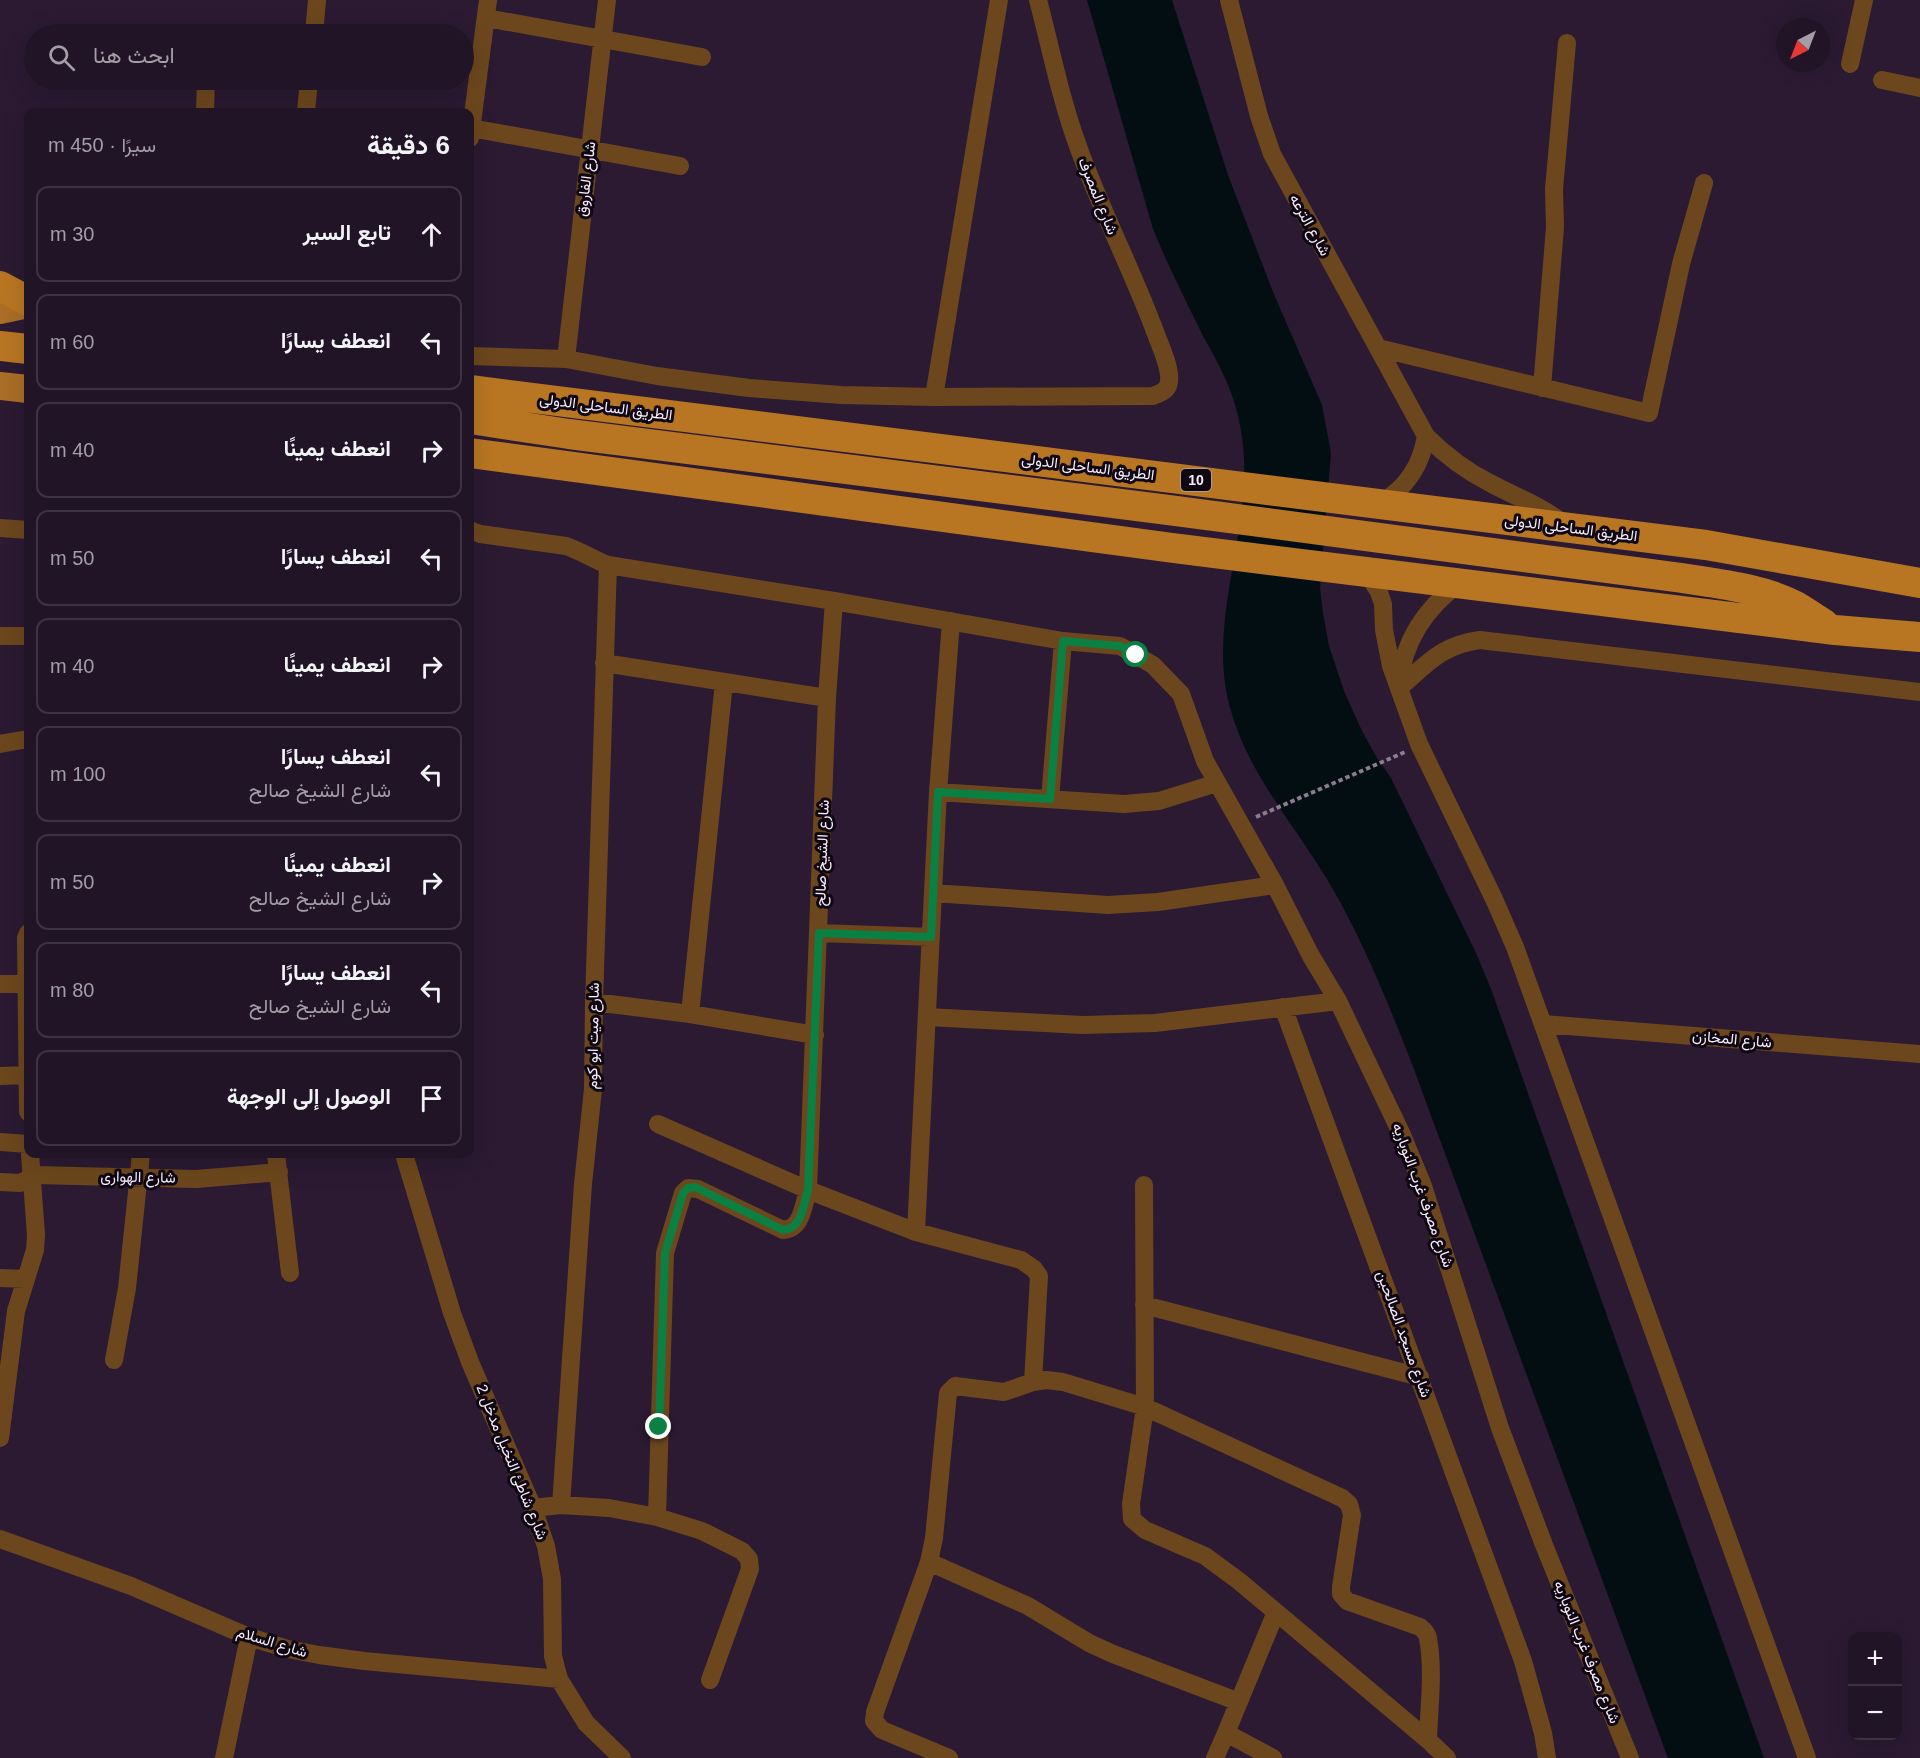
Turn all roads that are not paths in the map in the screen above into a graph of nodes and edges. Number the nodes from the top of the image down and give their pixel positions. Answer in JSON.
{"nodes":[{"id":1,"x":317,"y":0,"type":"edge"},
{"id":2,"x":607,"y":0,"type":"edge"},
{"id":3,"x":999,"y":0,"type":"edge"},
{"id":4,"x":1038,"y":0,"type":"edge"},
{"id":5,"x":1229,"y":0,"type":"edge"},
{"id":6,"x":1864,"y":0,"type":"edge"},
{"id":7,"x":487,"y":9,"type":"edge"},
{"id":8,"x":315,"y":24,"type":"edge"},
{"id":9,"x":603,"y":39,"type":"junction"},
{"id":10,"x":1567,"y":43,"type":"dead end"},
{"id":11,"x":702,"y":57,"type":"dead end"},
{"id":12,"x":1850,"y":64,"type":"dead end"},
{"id":13,"x":1882,"y":80,"type":"dead end"},
{"id":14,"x":1920,"y":88,"type":"edge"},
{"id":15,"x":206,"y":90,"type":"edge"},
{"id":16,"x":308,"y":90,"type":"edge"},
{"id":17,"x":205,"y":108,"type":"edge"},
{"id":18,"x":306,"y":108,"type":"edge"},
{"id":19,"x":473,"y":108,"type":"edge"},
{"id":20,"x":474,"y":134,"type":"edge"},
{"id":21,"x":590,"y":150,"type":"junction"},
{"id":22,"x":680,"y":166,"type":"dead end"},
{"id":23,"x":1704,"y":183,"type":"dead end"},
{"id":24,"x":0,"y":286,"type":"edge"},
{"id":25,"x":24,"y":300,"type":"edge"},
{"id":26,"x":24,"y":303,"type":"edge"},
{"id":27,"x":0,"y":310,"type":"edge"},
{"id":28,"x":24,"y":320,"type":"edge"},
{"id":29,"x":0,"y":346,"type":"edge"},
{"id":30,"x":1378,"y":348,"type":"junction"},
{"id":31,"x":24,"y":349,"type":"edge"},
{"id":32,"x":474,"y":356,"type":"edge"},
{"id":33,"x":566,"y":358,"type":"junction"},
{"id":34,"x":0,"y":386,"type":"edge"},
{"id":35,"x":1542,"y":388,"type":"junction"},
{"id":36,"x":24,"y":389,"type":"edge"},
{"id":37,"x":474,"y":390,"type":"edge"},
{"id":38,"x":934,"y":397,"type":"junction"},
{"id":39,"x":474,"y":420,"type":"edge"},
{"id":40,"x":1426,"y":436,"type":"junction"},
{"id":41,"x":474,"y":454,"type":"edge"},
{"id":42,"x":1382,"y":504,"type":"junction"},
{"id":43,"x":1569,"y":527,"type":"junction"},
{"id":44,"x":0,"y":528,"type":"edge"},
{"id":45,"x":24,"y":530,"type":"edge"},
{"id":46,"x":474,"y":532,"type":"edge"},
{"id":47,"x":609,"y":566,"type":"junction"},
{"id":48,"x":1365,"y":570,"type":"junction"},
{"id":49,"x":1920,"y":582,"type":"edge"},
{"id":50,"x":1461,"y":583,"type":"junction"},
{"id":51,"x":834,"y":601,"type":"junction"},
{"id":52,"x":951,"y":621,"type":"junction"},
{"id":53,"x":1835,"y":630,"type":"junction"},
{"id":54,"x":0,"y":636,"type":"edge"},
{"id":55,"x":24,"y":636,"type":"edge"},
{"id":56,"x":1920,"y":637,"type":"edge"},
{"id":57,"x":1063,"y":641,"type":"junction"},
{"id":58,"x":604,"y":663,"type":"junction"},
{"id":59,"x":724,"y":681,"type":"junction"},
{"id":60,"x":1398,"y":688,"type":"junction"},
{"id":61,"x":1920,"y":692,"type":"edge"},
{"id":62,"x":827,"y":698,"type":"junction"},
{"id":63,"x":24,"y":742,"type":"edge"},
{"id":64,"x":0,"y":744,"type":"edge"},
{"id":65,"x":1217,"y":783,"type":"junction"},
{"id":66,"x":938,"y":792,"type":"junction"},
{"id":67,"x":1050,"y":799,"type":"junction"},
{"id":68,"x":1275,"y":885,"type":"junction"},
{"id":69,"x":933,"y":893,"type":"junction"},
{"id":70,"x":819,"y":933,"type":"junction"},
{"id":71,"x":931,"y":937,"type":"junction"},
{"id":72,"x":0,"y":984,"type":"edge"},
{"id":73,"x":24,"y":993,"type":"edge"},
{"id":74,"x":1338,"y":1001,"type":"junction"},
{"id":75,"x":594,"y":1002,"type":"junction"},
{"id":76,"x":1283,"y":1007,"type":"junction"},
{"id":77,"x":690,"y":1014,"type":"junction"},
{"id":78,"x":927,"y":1017,"type":"junction"},
{"id":79,"x":1544,"y":1024,"type":"junction"},
{"id":80,"x":815,"y":1035,"type":"junction"},
{"id":81,"x":1920,"y":1054,"type":"edge"},
{"id":82,"x":24,"y":1075,"type":"edge"},
{"id":83,"x":0,"y":1076,"type":"edge"},
{"id":84,"x":658,"y":1124,"type":"dead end"},
{"id":85,"x":0,"y":1142,"type":"edge"},
{"id":86,"x":24,"y":1144,"type":"edge"},
{"id":87,"x":30,"y":1158,"type":"edge"},
{"id":88,"x":141,"y":1158,"type":"edge"},
{"id":89,"x":277,"y":1158,"type":"edge"},
{"id":90,"x":405,"y":1158,"type":"edge"},
{"id":91,"x":279,"y":1172,"type":"junction"},
{"id":92,"x":31,"y":1177,"type":"junction"},
{"id":93,"x":140,"y":1177,"type":"junction"},
{"id":94,"x":0,"y":1182,"type":"edge"},
{"id":95,"x":1144,"y":1185,"type":"dead end"},
{"id":96,"x":808,"y":1190,"type":"junction"},
{"id":97,"x":916,"y":1232,"type":"junction"},
{"id":98,"x":290,"y":1273,"type":"dead end"},
{"id":99,"x":0,"y":1278,"type":"edge"},
{"id":100,"x":26,"y":1279,"type":"junction"},
{"id":101,"x":1143,"y":1305,"type":"junction"},
{"id":102,"x":114,"y":1360,"type":"dead end"},
{"id":103,"x":1420,"y":1377,"type":"junction"},
{"id":104,"x":1033,"y":1382,"type":"junction"},
{"id":105,"x":1145,"y":1407,"type":"junction"},
{"id":106,"x":0,"y":1438,"type":"edge"},
{"id":107,"x":561,"y":1505,"type":"junction"},
{"id":108,"x":533,"y":1508,"type":"junction"},
{"id":109,"x":657,"y":1517,"type":"junction"},
{"id":110,"x":0,"y":1539,"type":"edge"},
{"id":111,"x":929,"y":1562,"type":"junction"},
{"id":112,"x":1276,"y":1612,"type":"junction"},
{"id":113,"x":249,"y":1637,"type":"junction"},
{"id":114,"x":559,"y":1679,"type":"junction"},
{"id":115,"x":710,"y":1680,"type":"dead end"},
{"id":116,"x":1239,"y":1702,"type":"junction"},
{"id":117,"x":1226,"y":1733,"type":"junction"},
{"id":118,"x":1428,"y":1740,"type":"junction"},
{"id":119,"x":224,"y":1758,"type":"edge"},
{"id":120,"x":622,"y":1758,"type":"edge"},
{"id":121,"x":949,"y":1758,"type":"edge"},
{"id":122,"x":1215,"y":1758,"type":"edge"},
{"id":123,"x":1273,"y":1758,"type":"edge"},
{"id":124,"x":1447,"y":1758,"type":"edge"},
{"id":125,"x":1547,"y":1758,"type":"edge"},
{"id":126,"x":1630,"y":1758,"type":"edge"},
{"id":127,"x":1807,"y":1758,"type":"edge"}],
"edges":[{"from":1,"to":8,"type":"street"},
{"from":2,"to":9,"type":"street","name":"شارع الفاروق"},
{"from":3,"to":38,"type":"street"},
{"from":4,"to":38,"type":"street","name":"شارع المصرف"},
{"from":5,"to":30,"type":"street","name":"شارع الترعه"},
{"from":6,"to":12,"type":"street"},
{"from":7,"to":9,"type":"street"},
{"from":7,"to":19,"type":"street"},
{"from":9,"to":11,"type":"street"},
{"from":9,"to":21,"type":"street","name":"شارع الفاروق"},
{"from":10,"to":35,"type":"street"},
{"from":13,"to":14,"type":"street"},
{"from":15,"to":17,"type":"street"},
{"from":16,"to":18,"type":"street"},
{"from":20,"to":21,"type":"street"},
{"from":21,"to":22,"type":"street"},
{"from":21,"to":33,"type":"street","name":"شارع الفاروق"},
{"from":23,"to":35,"type":"street"},
{"from":24,"to":25,"type":"highway"},
{"from":26,"to":27,"type":"main road"},
{"from":27,"to":28,"type":"highway"},
{"from":29,"to":31,"type":"highway"},
{"from":30,"to":35,"type":"street"},
{"from":30,"to":40,"type":"street","name":"شارع الترعه"},
{"from":32,"to":33,"type":"street"},
{"from":33,"to":38,"type":"street"},
{"from":34,"to":36,"type":"main road"},
{"from":37,"to":42,"type":"highway","name":"الطريق الساحلى الدولى","number":"10"},
{"from":39,"to":53,"type":"highway"},
{"from":40,"to":42,"type":"street"},
{"from":40,"to":43,"type":"street","name":"شارع الترعه"},
{"from":41,"to":48,"type":"highway"},
{"from":42,"to":43,"type":"highway","name":"الطريق الساحلى الدولى","number":"10"},
{"from":43,"to":49,"type":"highway","name":"الطريق الساحلى الدولى","number":"10"},
{"from":44,"to":45,"type":"street"},
{"from":46,"to":47,"type":"street"},
{"from":47,"to":51,"type":"street"},
{"from":47,"to":58,"type":"street","name":"شارع ميت ابو كوم"},
{"from":48,"to":50,"type":"highway"},
{"from":48,"to":60,"type":"street"},
{"from":50,"to":53,"type":"highway"},
{"from":50,"to":60,"type":"street"},
{"from":51,"to":52,"type":"street"},
{"from":51,"to":62,"type":"street","name":"شارع الشيخ صالح"},
{"from":52,"to":57,"type":"street"},
{"from":52,"to":66,"type":"street"},
{"from":53,"to":56,"type":"highway"},
{"from":54,"to":55,"type":"street"},
{"from":57,"to":65,"type":"street","name":"شارع مصرف غرب النوباريه"},
{"from":57,"to":67,"type":"street"},
{"from":58,"to":59,"type":"street"},
{"from":58,"to":75,"type":"street","name":"شارع ميت ابو كوم"},
{"from":59,"to":62,"type":"street"},
{"from":59,"to":77,"type":"street"},
{"from":60,"to":61,"type":"street"},
{"from":60,"to":79,"type":"street"},
{"from":62,"to":70,"type":"street","name":"شارع الشيخ صالح"},
{"from":63,"to":64,"type":"street"},
{"from":65,"to":67,"type":"street"},
{"from":65,"to":68,"type":"street","name":"شارع مصرف غرب النوباريه"},
{"from":66,"to":67,"type":"street"},
{"from":66,"to":69,"type":"street"},
{"from":68,"to":69,"type":"street"},
{"from":68,"to":74,"type":"street","name":"شارع مصرف غرب النوباريه"},
{"from":69,"to":71,"type":"street"},
{"from":70,"to":71,"type":"street"},
{"from":70,"to":80,"type":"street","name":"شارع الشيخ صالح"},
{"from":71,"to":78,"type":"street"},
{"from":72,"to":73,"type":"street"},
{"from":74,"to":76,"type":"street"},
{"from":74,"to":126,"type":"street","name":"شارع مصرف غرب النوباريه"},
{"from":75,"to":77,"type":"street"},
{"from":75,"to":107,"type":"street","name":"شارع ميت ابو كوم"},
{"from":76,"to":78,"type":"street"},
{"from":76,"to":103,"type":"street","name":"شارع مسجد الصالحين"},
{"from":77,"to":80,"type":"street"},
{"from":78,"to":97,"type":"street"},
{"from":79,"to":81,"type":"street","name":"شارع المخازن"},
{"from":79,"to":127,"type":"street"},
{"from":80,"to":96,"type":"street","name":"شارع الشيخ صالح"},
{"from":82,"to":83,"type":"street"},
{"from":84,"to":96,"type":"street"},
{"from":85,"to":86,"type":"street"},
{"from":87,"to":92,"type":"street"},
{"from":88,"to":93,"type":"street"},
{"from":89,"to":91,"type":"street"},
{"from":90,"to":108,"type":"street","name":"شارع شاطئ النخيل مدخل 2"},
{"from":91,"to":93,"type":"street","name":"شارع الهوارى"},
{"from":91,"to":98,"type":"street"},
{"from":92,"to":93,"type":"street","name":"شارع الهوارى"},
{"from":92,"to":94,"type":"street","name":"شارع الهوارى"},
{"from":92,"to":100,"type":"street"},
{"from":93,"to":102,"type":"street"},
{"from":95,"to":101,"type":"street"},
{"from":96,"to":97,"type":"street"},
{"from":96,"to":109,"type":"street","name":"شارع الشيخ صالح"},
{"from":97,"to":104,"type":"street"},
{"from":99,"to":100,"type":"street"},
{"from":100,"to":106,"type":"street"},
{"from":101,"to":103,"type":"street"},
{"from":101,"to":105,"type":"street"},
{"from":103,"to":125,"type":"street","name":"شارع مسجد الصالحين"},
{"from":104,"to":105,"type":"street"},
{"from":104,"to":111,"type":"street"},
{"from":105,"to":112,"type":"street"},
{"from":105,"to":118,"type":"street"},
{"from":107,"to":108,"type":"street"},
{"from":107,"to":109,"type":"street"},
{"from":108,"to":114,"type":"street","name":"شارع شاطئ النخيل مدخل 2"},
{"from":109,"to":115,"type":"street"},
{"from":110,"to":113,"type":"street","name":"شارع السلام"},
{"from":111,"to":116,"type":"street"},
{"from":111,"to":121,"type":"street"},
{"from":112,"to":116,"type":"street"},
{"from":112,"to":118,"type":"street"},
{"from":113,"to":114,"type":"street","name":"شارع السلام"},
{"from":113,"to":119,"type":"street"},
{"from":114,"to":120,"type":"street","name":"شارع شاطئ النخيل مدخل 2"},
{"from":116,"to":117,"type":"street"},
{"from":117,"to":122,"type":"street"},
{"from":117,"to":123,"type":"street"},
{"from":118,"to":124,"type":"street"}]}
